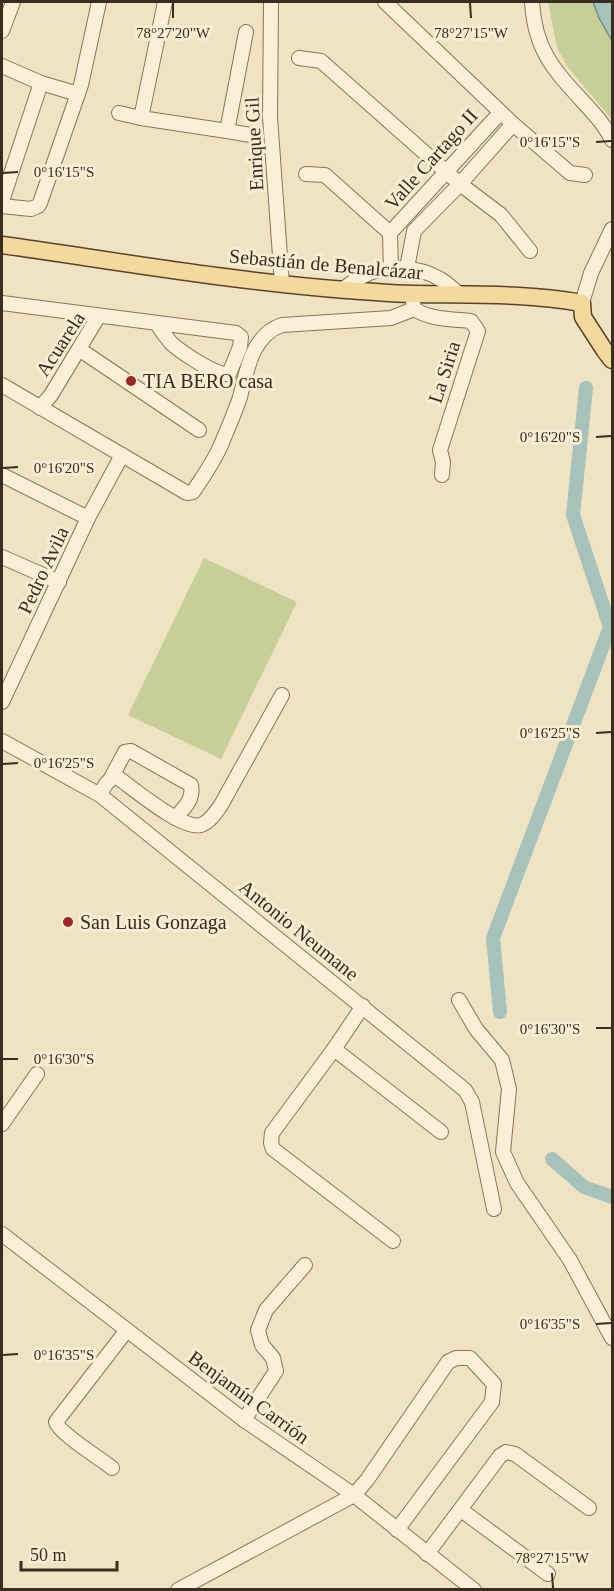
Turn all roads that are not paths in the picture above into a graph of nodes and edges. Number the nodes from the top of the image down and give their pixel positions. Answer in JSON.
{"nodes":[{"id":1,"x":13,"y":2,"type":"edge"},
{"id":2,"x":99,"y":2,"type":"edge"},
{"id":3,"x":165,"y":2,"type":"edge"},
{"id":4,"x":271,"y":2,"type":"edge"},
{"id":5,"x":385,"y":2,"type":"edge"},
{"id":6,"x":532,"y":2,"type":"edge"},
{"id":7,"x":2,"y":31,"type":"edge"},
{"id":8,"x":246,"y":32,"type":"dead end"},
{"id":9,"x":299,"y":58,"type":"dead end"},
{"id":10,"x":2,"y":66,"type":"edge"},
{"id":11,"x":41,"y":83,"type":"junction"},
{"id":12,"x":78,"y":93,"type":"junction"},
{"id":13,"x":119,"y":113,"type":"dead end"},
{"id":14,"x":500,"y":113,"type":"junction"},
{"id":15,"x":141,"y":118,"type":"junction"},
{"id":16,"x":513,"y":124,"type":"junction"},
{"id":17,"x":227,"y":131,"type":"junction"},
{"id":18,"x":257,"y":136,"type":"dead end"},
{"id":19,"x":612,"y":140,"type":"edge"},
{"id":20,"x":446,"y":172,"type":"junction"},
{"id":21,"x":306,"y":174,"type":"dead end"},
{"id":22,"x":585,"y":175,"type":"dead end"},
{"id":23,"x":460,"y":184,"type":"junction"},
{"id":24,"x":2,"y":201,"type":"edge"},
{"id":25,"x":2,"y":206,"type":"edge"},
{"id":26,"x":612,"y":229,"type":"edge"},
{"id":27,"x":390,"y":233,"type":"junction"},
{"id":28,"x":2,"y":245,"type":"edge"},
{"id":29,"x":530,"y":250,"type":"dead end"},
{"id":30,"x":390,"y":268,"type":"junction"},
{"id":31,"x":407,"y":268,"type":"junction"},
{"id":32,"x":282,"y":284,"type":"junction"},
{"id":33,"x":343,"y":290,"type":"junction"},
{"id":34,"x":459,"y":294,"type":"junction"},
{"id":35,"x":413,"y":302,"type":"junction"},
{"id":36,"x":2,"y":303,"type":"edge"},
{"id":37,"x":582,"y":303,"type":"junction"},
{"id":38,"x":98,"y":317,"type":"junction"},
{"id":39,"x":157,"y":324,"type":"junction"},
{"id":40,"x":79,"y":349,"type":"junction"},
{"id":41,"x":612,"y":360,"type":"edge"},
{"id":42,"x":2,"y":385,"type":"edge"},
{"id":43,"x":40,"y":408,"type":"junction"},
{"id":44,"x":199,"y":430,"type":"dead end"},
{"id":45,"x":122,"y":455,"type":"junction"},
{"id":46,"x":2,"y":475,"type":"edge"},
{"id":47,"x":442,"y":475,"type":"dead end"},
{"id":48,"x":88,"y":518,"type":"junction"},
{"id":49,"x":2,"y":557,"type":"edge"},
{"id":50,"x":59,"y":582,"type":"junction"},
{"id":51,"x":282,"y":695,"type":"dead end"},
{"id":52,"x":2,"y":702,"type":"edge"},
{"id":53,"x":2,"y":741,"type":"edge"},
{"id":54,"x":111,"y":778,"type":"junction"},
{"id":55,"x":100,"y":795,"type":"junction"},
{"id":56,"x":176,"y":818,"type":"junction"},
{"id":57,"x":459,"y":1000,"type":"dead end"},
{"id":58,"x":363,"y":1006,"type":"junction"},
{"id":59,"x":334,"y":1049,"type":"junction"},
{"id":60,"x":37,"y":1074,"type":"dead end"},
{"id":61,"x":2,"y":1124,"type":"edge"},
{"id":62,"x":441,"y":1132,"type":"dead end"},
{"id":63,"x":494,"y":1209,"type":"dead end"},
{"id":64,"x":3,"y":1238,"type":"edge"},
{"id":65,"x":393,"y":1241,"type":"dead end"},
{"id":66,"x":305,"y":1265,"type":"dead end"},
{"id":67,"x":127,"y":1330,"type":"junction"},
{"id":68,"x":612,"y":1338,"type":"edge"},
{"id":69,"x":244,"y":1420,"type":"junction"},
{"id":70,"x":112,"y":1468,"type":"dead end"},
{"id":71,"x":354,"y":1495,"type":"junction"},
{"id":72,"x":589,"y":1508,"type":"dead end"},
{"id":73,"x":461,"y":1510,"type":"junction"},
{"id":74,"x":397,"y":1530,"type":"junction"},
{"id":75,"x":427,"y":1554,"type":"junction"},
{"id":76,"x":548,"y":1574,"type":"dead end"},
{"id":77,"x":178,"y":1590,"type":"edge"},
{"id":78,"x":474,"y":1590,"type":"edge"}],
"edges":[{"from":1,"to":7,"type":"street"},
{"from":2,"to":12,"type":"street"},
{"from":3,"to":15,"type":"street"},
{"from":4,"to":32,"type":"street","name":"Enrique Gil"},
{"from":5,"to":14,"type":"street"},
{"from":6,"to":19,"type":"street"},
{"from":8,"to":17,"type":"street"},
{"from":9,"to":20,"type":"street"},
{"from":10,"to":11,"type":"street"},
{"from":11,"to":12,"type":"street"},
{"from":11,"to":24,"type":"street"},
{"from":12,"to":25,"type":"street"},
{"from":13,"to":15,"type":"street"},
{"from":14,"to":16,"type":"street"},
{"from":14,"to":20,"type":"street","name":"Valle Cartago II"},
{"from":15,"to":17,"type":"street"},
{"from":16,"to":22,"type":"street"},
{"from":16,"to":23,"type":"street","name":"Valle Cartago II"},
{"from":17,"to":18,"type":"street"},
{"from":20,"to":23,"type":"street"},
{"from":20,"to":27,"type":"street","name":"Valle Cartago II"},
{"from":21,"to":27,"type":"street"},
{"from":23,"to":29,"type":"street"},
{"from":23,"to":31,"type":"street","name":"Valle Cartago II"},
{"from":26,"to":37,"type":"street"},
{"from":27,"to":30,"type":"street","name":"Valle Cartago II"},
{"from":28,"to":32,"type":"main road","name":"Sebastián de Benalcázar"},
{"from":30,"to":31,"type":"street"},
{"from":30,"to":33,"type":"street"},
{"from":31,"to":34,"type":"street"},
{"from":32,"to":33,"type":"main road","name":"Sebastián de Benalcázar"},
{"from":33,"to":35,"type":"main road","name":"Sebastián de Benalcázar"},
{"from":34,"to":35,"type":"main road","name":"Sebastián de Benalcázar"},
{"from":34,"to":37,"type":"main road","name":"Sebastián de Benalcázar"},
{"from":35,"to":45,"type":"street"},
{"from":35,"to":47,"type":"street","name":"La Siria"},
{"from":36,"to":38,"type":"street"},
{"from":37,"to":41,"type":"main road"},
{"from":38,"to":39,"type":"street","name":"Acuarela"},
{"from":38,"to":40,"type":"street","name":"Acuarela"},
{"from":39,"to":39,"type":"street","name":"Acuarela"},
{"from":40,"to":43,"type":"street","name":"Acuarela"},
{"from":40,"to":44,"type":"street"},
{"from":42,"to":43,"type":"street"},
{"from":43,"to":45,"type":"street"},
{"from":45,"to":48,"type":"street","name":"Pedro Avila"},
{"from":46,"to":48,"type":"street"},
{"from":48,"to":50,"type":"street","name":"Pedro Avila"},
{"from":49,"to":50,"type":"street"},
{"from":50,"to":52,"type":"street","name":"Pedro Avila"},
{"from":51,"to":56,"type":"street"},
{"from":53,"to":55,"type":"street","name":"Antonio Neumane"},
{"from":54,"to":55,"type":"street"},
{"from":54,"to":56,"type":"street"},
{"from":54,"to":56,"type":"street"},
{"from":55,"to":58,"type":"street","name":"Antonio Neumane"},
{"from":57,"to":68,"type":"street"},
{"from":58,"to":59,"type":"street"},
{"from":58,"to":63,"type":"street","name":"Antonio Neumane"},
{"from":59,"to":62,"type":"street"},
{"from":59,"to":65,"type":"street"},
{"from":60,"to":61,"type":"street"},
{"from":64,"to":67,"type":"street","name":"Benjamín Carrión"},
{"from":66,"to":69,"type":"street"},
{"from":67,"to":69,"type":"street","name":"Benjamín Carrión"},
{"from":67,"to":70,"type":"street"},
{"from":69,"to":71,"type":"street","name":"Benjamín Carrión"},
{"from":71,"to":74,"type":"street","name":"Benjamín Carrión"},
{"from":71,"to":74,"type":"street"},
{"from":71,"to":77,"type":"street"},
{"from":72,"to":73,"type":"street"},
{"from":73,"to":75,"type":"street"},
{"from":73,"to":76,"type":"street"},
{"from":74,"to":75,"type":"street","name":"Benjamín Carrión"},
{"from":75,"to":78,"type":"street","name":"Benjamín Carrión"}]}
